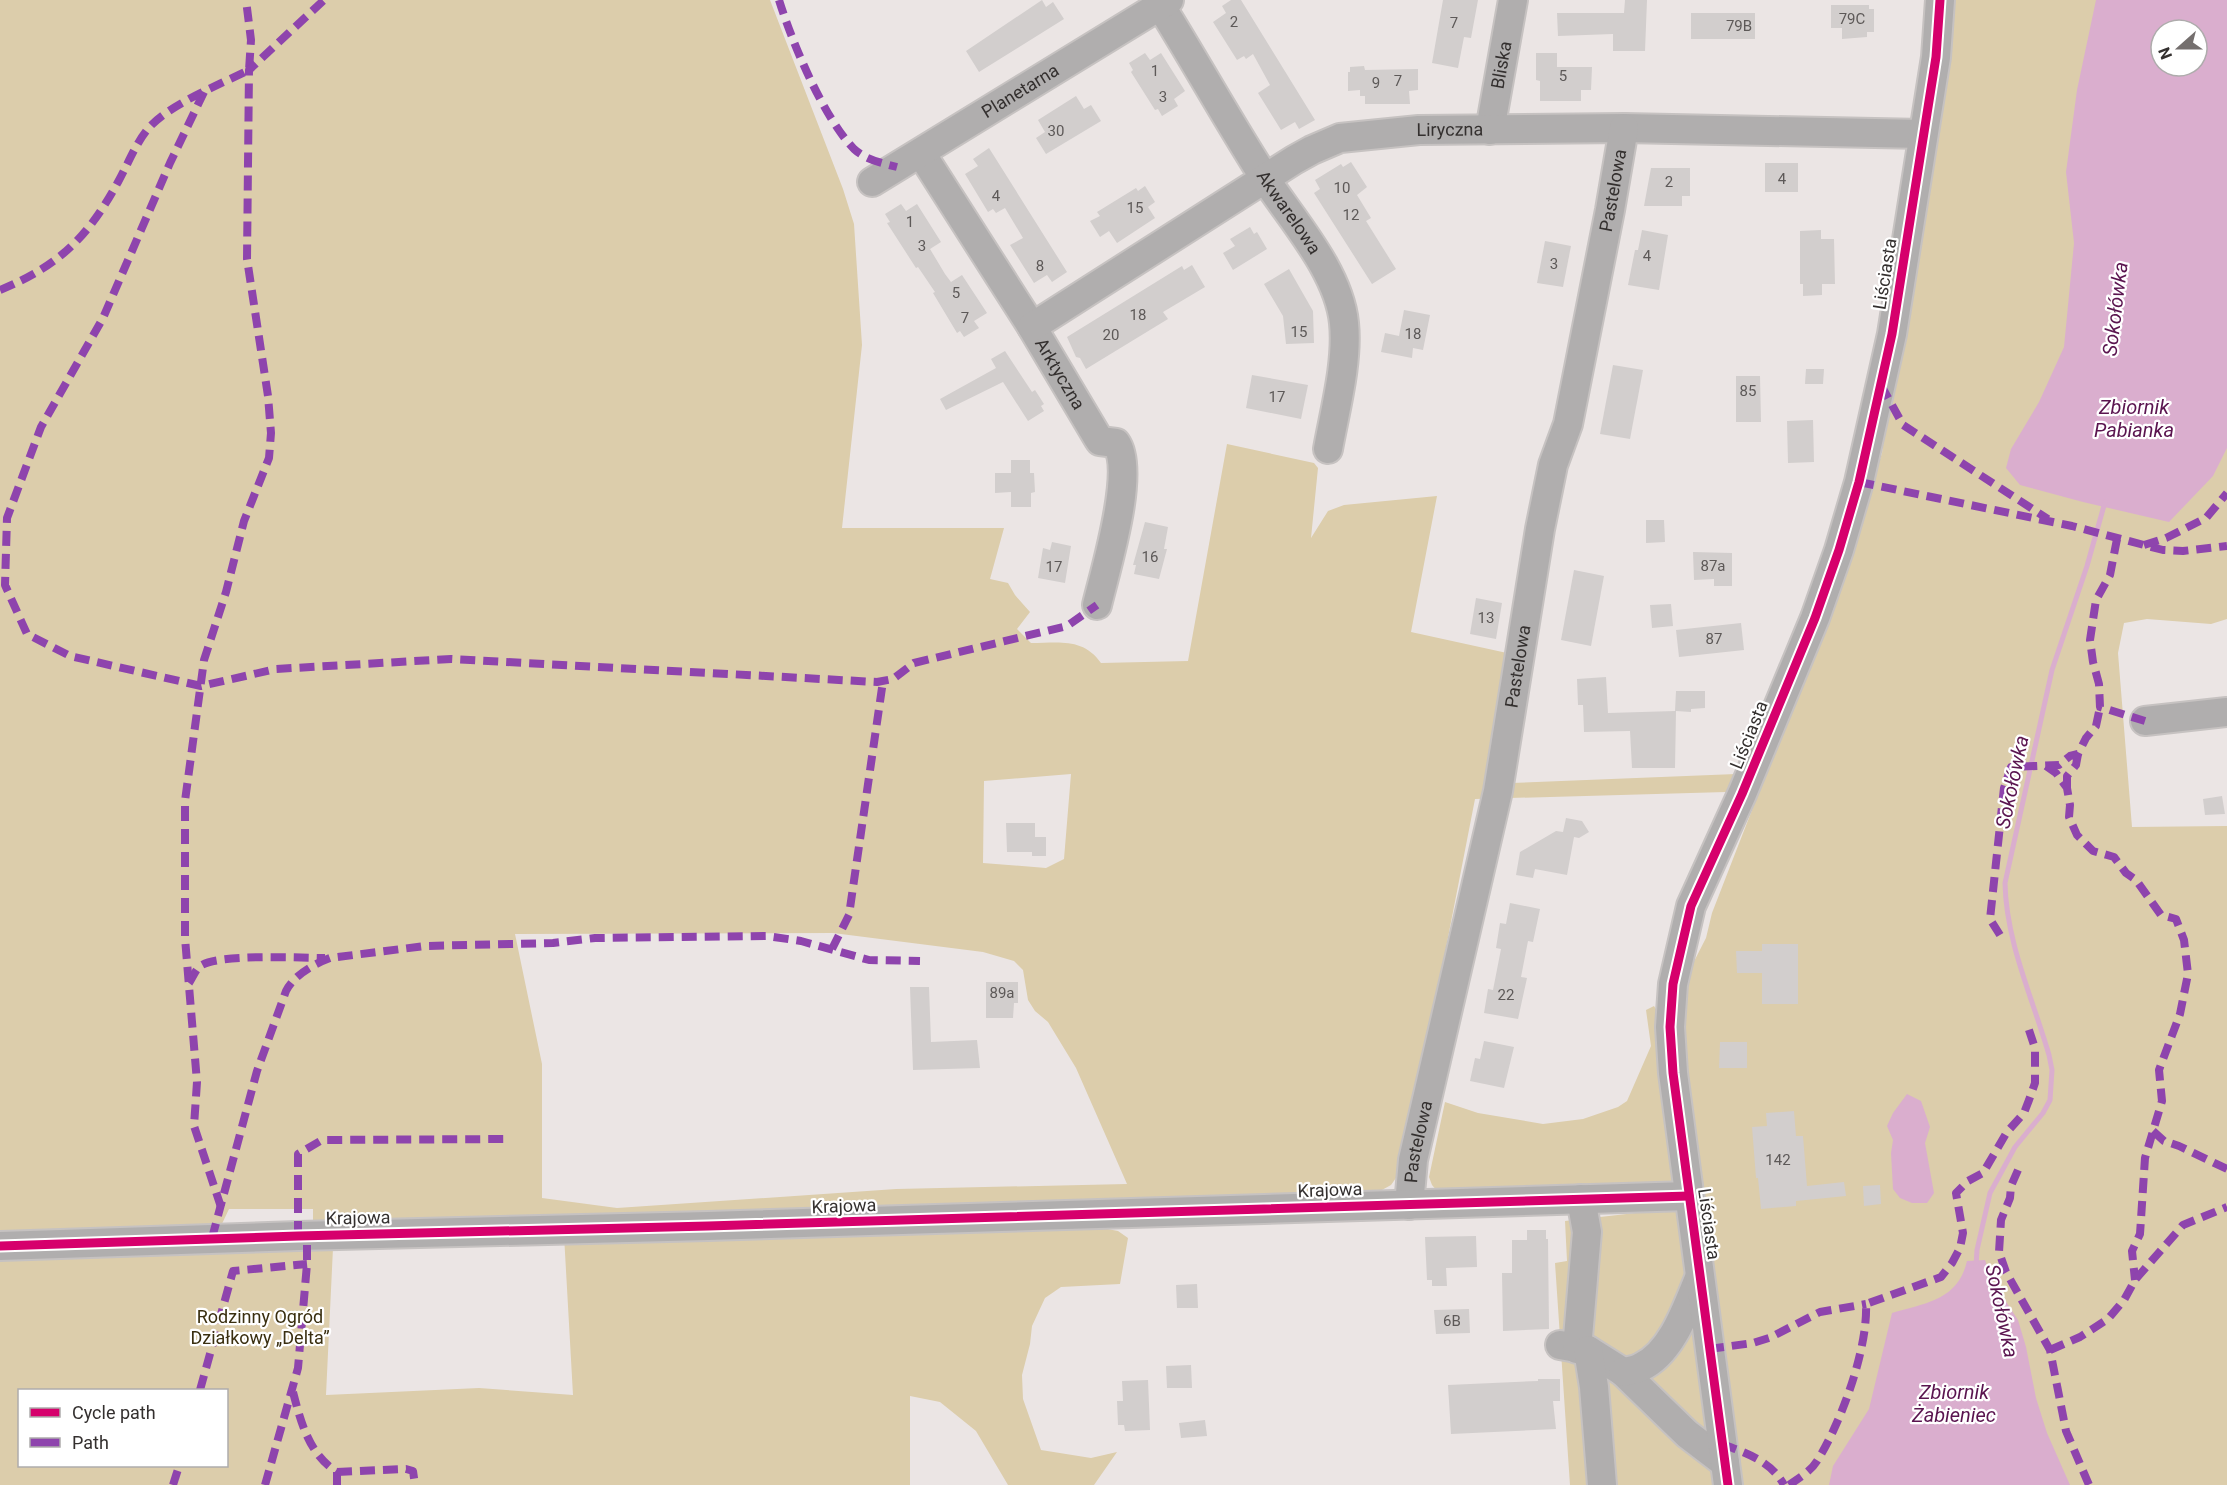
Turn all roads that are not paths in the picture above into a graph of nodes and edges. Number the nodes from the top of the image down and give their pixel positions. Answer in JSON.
{"nodes":[{"id":1,"x":1513,"y":0,"type":"edge"},
{"id":2,"x":1940,"y":0,"type":"edge"},
{"id":3,"x":1162,"y":2,"type":"edge"},
{"id":4,"x":1624,"y":128,"type":"junction"},
{"id":5,"x":1490,"y":130,"type":"junction"},
{"id":6,"x":1923,"y":134,"type":"junction"},
{"id":7,"x":921,"y":153,"type":"junction"},
{"id":8,"x":1265,"y":179,"type":"junction"},
{"id":9,"x":872,"y":182,"type":"dead end"},
{"id":10,"x":1032,"y":327,"type":"junction"},
{"id":11,"x":1328,"y":449,"type":"dead end"},
{"id":12,"x":1096,"y":605,"type":"dead end"},
{"id":13,"x":2227,"y":712,"type":"edge"},
{"id":14,"x":2145,"y":721,"type":"dead end"},
{"id":15,"x":1689,"y":1196,"type":"junction"},
{"id":16,"x":1581,"y":1199,"type":"junction"},
{"id":17,"x":1409,"y":1205,"type":"junction"},
{"id":18,"x":0,"y":1245,"type":"edge"},
{"id":19,"x":1699,"y":1276,"type":"junction"},
{"id":20,"x":1575,"y":1348,"type":"junction"},
{"id":21,"x":1623,"y":1372,"type":"junction"},
{"id":22,"x":1726,"y":1474,"type":"edge"},
{"id":23,"x":1602,"y":1485,"type":"edge"}],
"edges":[{"from":1,"to":5,"type":"street","name":"Bliska"},
{"from":2,"to":6,"type":"street","name":"Liściasta"},
{"from":3,"to":7,"type":"street","name":"Planetarna"},
{"from":3,"to":8,"type":"street","name":"Akwarelowa"},
{"from":4,"to":5,"type":"street","name":"Liryczna"},
{"from":4,"to":6,"type":"street","name":"Liryczna"},
{"from":4,"to":17,"type":"street","name":"Pastelowa"},
{"from":5,"to":8,"type":"street","name":"Liryczna"},
{"from":6,"to":15,"type":"street","name":"Liściasta"},
{"from":7,"to":9,"type":"street","name":"Planetarna"},
{"from":7,"to":10,"type":"street","name":"Arktyczna"},
{"from":8,"to":10,"type":"street","name":"Liryczna"},
{"from":8,"to":11,"type":"street","name":"Akwarelowa"},
{"from":10,"to":12,"type":"street","name":"Arktyczna"},
{"from":13,"to":14,"type":"street"},
{"from":15,"to":16,"type":"street","name":"Krajowa"},
{"from":15,"to":19,"type":"street","name":"Liściasta"},
{"from":16,"to":17,"type":"street","name":"Krajowa"},
{"from":16,"to":20,"type":"street"},
{"from":17,"to":18,"type":"street","name":"Krajowa"},
{"from":19,"to":21,"type":"street"},
{"from":19,"to":22,"type":"street","name":"Liściasta"},
{"from":20,"to":21,"type":"street"},
{"from":20,"to":23,"type":"street"},
{"from":21,"to":22,"type":"street"}]}
